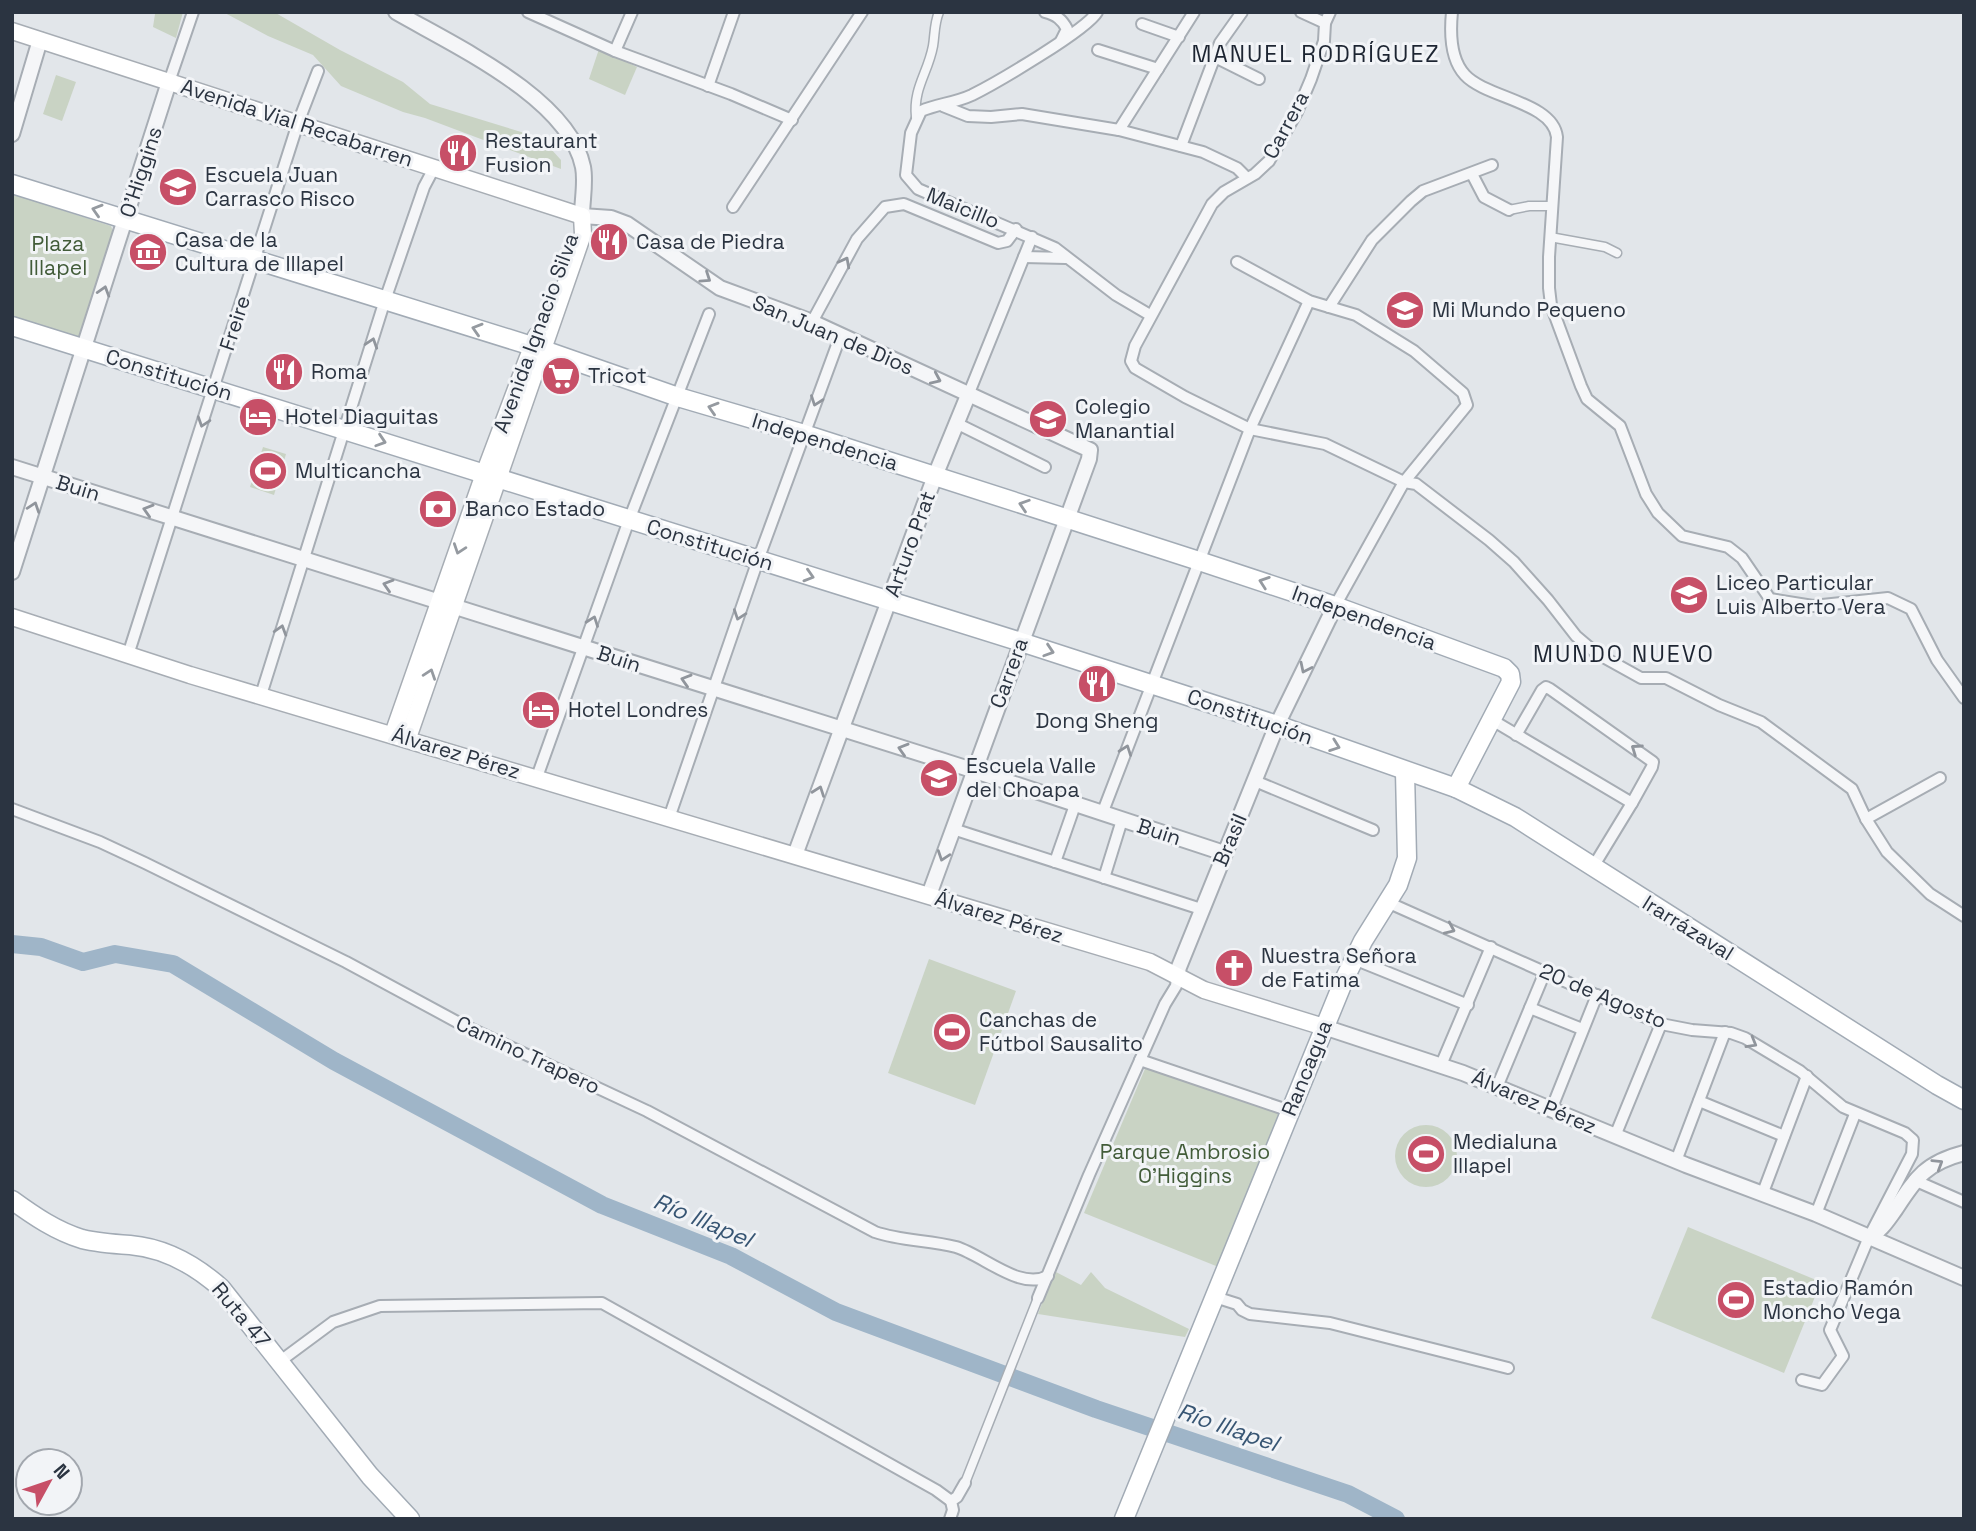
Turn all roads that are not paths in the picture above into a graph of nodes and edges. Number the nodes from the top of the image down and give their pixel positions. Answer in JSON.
{"nodes":[{"id":1,"x":193,"y":12,"type":"edge"},
{"id":2,"x":396,"y":12,"type":"edge"},
{"id":3,"x":528,"y":12,"type":"edge"},
{"id":4,"x":632,"y":12,"type":"edge"},
{"id":5,"x":734,"y":12,"type":"edge"},
{"id":6,"x":862,"y":12,"type":"edge"},
{"id":7,"x":939,"y":12,"type":"edge"},
{"id":8,"x":1045,"y":12,"type":"edge"},
{"id":9,"x":1097,"y":12,"type":"edge"},
{"id":10,"x":1194,"y":12,"type":"edge"},
{"id":11,"x":1242,"y":12,"type":"edge"},
{"id":12,"x":1301,"y":12,"type":"edge"},
{"id":13,"x":1452,"y":12,"type":"edge"},
{"id":14,"x":1327,"y":18,"type":"edge"},
{"id":15,"x":1142,"y":23,"type":"dead end"},
{"id":16,"x":12,"y":31,"type":"edge"},
{"id":17,"x":1179,"y":37,"type":"junction"},
{"id":18,"x":40,"y":40,"type":"junction"},
{"id":19,"x":1061,"y":41,"type":"junction"},
{"id":20,"x":1098,"y":50,"type":"dead end"},
{"id":21,"x":615,"y":51,"type":"junction"},
{"id":22,"x":1215,"y":57,"type":"junction"},
{"id":23,"x":1158,"y":69,"type":"junction"},
{"id":24,"x":318,"y":71,"type":"dead end"},
{"id":25,"x":1259,"y":79,"type":"dead end"},
{"id":26,"x":169,"y":82,"type":"junction"},
{"id":27,"x":708,"y":86,"type":"junction"},
{"id":28,"x":943,"y":106,"type":"junction"},
{"id":29,"x":916,"y":117,"type":"junction"},
{"id":30,"x":792,"y":120,"type":"junction"},
{"id":31,"x":298,"y":123,"type":"junction"},
{"id":32,"x":1119,"y":130,"type":"junction"},
{"id":33,"x":12,"y":134,"type":"edge"},
{"id":34,"x":1181,"y":146,"type":"junction"},
{"id":35,"x":1492,"y":165,"type":"dead end"},
{"id":36,"x":434,"y":168,"type":"junction"},
{"id":37,"x":1472,"y":174,"type":"junction"},
{"id":38,"x":1247,"y":178,"type":"junction"},
{"id":39,"x":12,"y":184,"type":"edge"},
{"id":40,"x":1553,"y":206,"type":"junction"},
{"id":41,"x":733,"y":207,"type":"dead end"},
{"id":42,"x":1508,"y":210,"type":"joint"},
{"id":43,"x":582,"y":216,"type":"junction"},
{"id":44,"x":126,"y":220,"type":"junction"},
{"id":45,"x":1016,"y":229,"type":"junction"},
{"id":46,"x":1032,"y":236,"type":"junction"},
{"id":47,"x":1550,"y":237,"type":"junction"},
{"id":48,"x":1617,"y":253,"type":"dead end"},
{"id":49,"x":1024,"y":257,"type":"junction"},
{"id":50,"x":1066,"y":258,"type":"junction"},
{"id":51,"x":255,"y":260,"type":"junction"},
{"id":52,"x":1237,"y":261,"type":"dead end"},
{"id":53,"x":385,"y":300,"type":"junction"},
{"id":54,"x":1309,"y":301,"type":"junction"},
{"id":55,"x":1329,"y":307,"type":"junction"},
{"id":56,"x":709,"y":314,"type":"dead end"},
{"id":57,"x":1150,"y":315,"type":"junction"},
{"id":58,"x":812,"y":322,"type":"junction"},
{"id":59,"x":12,"y":326,"type":"edge"},
{"id":60,"x":840,"y":337,"type":"junction"},
{"id":61,"x":537,"y":348,"type":"junction"},
{"id":62,"x":85,"y":349,"type":"junction"},
{"id":63,"x":213,"y":389,"type":"junction"},
{"id":64,"x":969,"y":393,"type":"junction"},
{"id":65,"x":678,"y":397,"type":"junction"},
{"id":66,"x":957,"y":424,"type":"junction"},
{"id":67,"x":1250,"y":429,"type":"junction"},
{"id":68,"x":344,"y":430,"type":"junction"},
{"id":69,"x":804,"y":435,"type":"junction"},
{"id":70,"x":1090,"y":450,"type":"joint"},
{"id":71,"x":12,"y":467,"type":"edge"},
{"id":72,"x":1045,"y":467,"type":"dead end"},
{"id":73,"x":490,"y":476,"type":"junction"},
{"id":74,"x":935,"y":476,"type":"junction"},
{"id":75,"x":44,"y":477,"type":"junction"},
{"id":76,"x":1404,"y":482,"type":"junction"},
{"id":77,"x":172,"y":517,"type":"junction"},
{"id":78,"x":1066,"y":519,"type":"junction"},
{"id":79,"x":629,"y":520,"type":"junction"},
{"id":80,"x":303,"y":558,"type":"junction"},
{"id":81,"x":758,"y":560,"type":"junction"},
{"id":82,"x":1199,"y":561,"type":"junction"},
{"id":83,"x":12,"y":572,"type":"edge"},
{"id":84,"x":889,"y":601,"type":"junction"},
{"id":85,"x":447,"y":604,"type":"junction"},
{"id":86,"x":1335,"y":606,"type":"junction"},
{"id":87,"x":12,"y":617,"type":"edge"},
{"id":88,"x":1021,"y":642,"type":"junction"},
{"id":89,"x":584,"y":648,"type":"junction"},
{"id":90,"x":128,"y":655,"type":"junction"},
{"id":91,"x":1150,"y":684,"type":"junction"},
{"id":92,"x":713,"y":688,"type":"junction"},
{"id":93,"x":261,"y":695,"type":"junction"},
{"id":94,"x":1964,"y":698,"type":"edge"},
{"id":95,"x":1492,"y":720,"type":"junction"},
{"id":96,"x":1277,"y":725,"type":"junction"},
{"id":97,"x":841,"y":729,"type":"junction"},
{"id":98,"x":1516,"y":734,"type":"junction"},
{"id":99,"x":400,"y":736,"type":"junction"},
{"id":100,"x":973,"y":771,"type":"junction"},
{"id":101,"x":1405,"y":772,"type":"junction"},
{"id":102,"x":537,"y":777,"type":"junction"},
{"id":103,"x":1940,"y":778,"type":"dead end"},
{"id":104,"x":1255,"y":782,"type":"junction"},
{"id":105,"x":1456,"y":788,"type":"junction"},
{"id":106,"x":1632,"y":803,"type":"junction"},
{"id":107,"x":1075,"y":804,"type":"junction"},
{"id":108,"x":12,"y":809,"type":"edge"},
{"id":109,"x":1102,"y":814,"type":"junction"},
{"id":110,"x":669,"y":818,"type":"junction"},
{"id":111,"x":1866,"y":819,"type":"junction"},
{"id":112,"x":1122,"y":820,"type":"junction"},
{"id":113,"x":953,"y":829,"type":"junction"},
{"id":114,"x":1373,"y":830,"type":"dead end"},
{"id":115,"x":1224,"y":853,"type":"junction"},
{"id":116,"x":795,"y":855,"type":"junction"},
{"id":117,"x":1055,"y":862,"type":"junction"},
{"id":118,"x":1593,"y":867,"type":"junction"},
{"id":119,"x":1104,"y":877,"type":"junction"},
{"id":120,"x":929,"y":895,"type":"junction"},
{"id":121,"x":1388,"y":902,"type":"junction"},
{"id":122,"x":1201,"y":909,"type":"junction"},
{"id":123,"x":1964,"y":916,"type":"edge"},
{"id":124,"x":1491,"y":947,"type":"junction"},
{"id":125,"x":1354,"y":959,"type":"junction"},
{"id":126,"x":1545,"y":972,"type":"junction"},
{"id":127,"x":1177,"y":977,"type":"junction"},
{"id":128,"x":1597,"y":995,"type":"junction"},
{"id":129,"x":1468,"y":1005,"type":"junction"},
{"id":130,"x":1530,"y":1008,"type":"junction"},
{"id":131,"x":1661,"y":1024,"type":"junction"},
{"id":132,"x":1324,"y":1027,"type":"junction"},
{"id":133,"x":1583,"y":1029,"type":"junction"},
{"id":134,"x":1725,"y":1032,"type":"junction"},
{"id":135,"x":1140,"y":1060,"type":"junction"},
{"id":136,"x":1441,"y":1065,"type":"junction"},
{"id":137,"x":1807,"y":1076,"type":"junction"},
{"id":138,"x":1497,"y":1087,"type":"junction"},
{"id":139,"x":1964,"y":1100,"type":"edge"},
{"id":140,"x":1699,"y":1101,"type":"junction"},
{"id":141,"x":1551,"y":1110,"type":"junction"},
{"id":142,"x":1290,"y":1111,"type":"junction"},
{"id":143,"x":1855,"y":1114,"type":"junction"},
{"id":144,"x":1615,"y":1136,"type":"junction"},
{"id":145,"x":1784,"y":1136,"type":"junction"},
{"id":146,"x":1964,"y":1153,"type":"edge"},
{"id":147,"x":1676,"y":1161,"type":"junction"},
{"id":148,"x":1914,"y":1180,"type":"junction"},
{"id":149,"x":1762,"y":1195,"type":"junction"},
{"id":150,"x":12,"y":1200,"type":"edge"},
{"id":151,"x":1964,"y":1202,"type":"edge"},
{"id":152,"x":1816,"y":1214,"type":"junction"},
{"id":153,"x":1869,"y":1237,"type":"junction"},
{"id":154,"x":1048,"y":1276,"type":"junction"},
{"id":155,"x":1964,"y":1278,"type":"edge"},
{"id":156,"x":1215,"y":1297,"type":"junction"},
{"id":157,"x":1038,"y":1298,"type":"joint"},
{"id":158,"x":279,"y":1362,"type":"junction"},
{"id":159,"x":1508,"y":1368,"type":"dead end"},
{"id":160,"x":1802,"y":1380,"type":"dead end"},
{"id":161,"x":965,"y":1483,"type":"joint"},
{"id":162,"x":951,"y":1501,"type":"junction"},
{"id":163,"x":410,"y":1519,"type":"edge"},
{"id":164,"x":950,"y":1519,"type":"edge"},
{"id":165,"x":1124,"y":1519,"type":"edge"}],
"edges":[{"from":1,"to":26,"type":"street","name":"O'Higgins"},
{"from":2,"to":43,"type":"street"},
{"from":3,"to":21,"type":"street"},
{"from":4,"to":21,"type":"street"},
{"from":5,"to":27,"type":"street"},
{"from":6,"to":30,"type":"street"},
{"from":7,"to":29,"type":"street"},
{"from":8,"to":19,"type":"street"},
{"from":9,"to":19,"type":"street"},
{"from":10,"to":17,"type":"street"},
{"from":11,"to":22,"type":"street"},
{"from":12,"to":14,"type":"street"},
{"from":13,"to":40,"type":"street"},
{"from":14,"to":38,"type":"street","name":"Carrera"},
{"from":15,"to":17,"type":"street"},
{"from":16,"to":18,"type":"main road","name":"Avenida Vial Recabarren"},
{"from":17,"to":23,"type":"street"},
{"from":18,"to":26,"type":"main road","name":"Avenida Vial Recabarren"},
{"from":18,"to":33,"type":"street"},
{"from":19,"to":28,"type":"street"},
{"from":20,"to":23,"type":"street"},
{"from":21,"to":27,"type":"street"},
{"from":22,"to":25,"type":"street"},
{"from":22,"to":34,"type":"street"},
{"from":23,"to":32,"type":"street"},
{"from":24,"to":31,"type":"street","name":"Freire"},
{"from":26,"to":31,"type":"main road","name":"Avenida Vial Recabarren"},
{"from":26,"to":44,"type":"street","name":"O'Higgins"},
{"from":27,"to":30,"type":"street"},
{"from":28,"to":29,"type":"street"},
{"from":28,"to":32,"type":"street"},
{"from":29,"to":45,"type":"street","name":"Maicillo"},
{"from":30,"to":41,"type":"street"},
{"from":31,"to":36,"type":"main road","name":"Avenida Vial Recabarren"},
{"from":31,"to":51,"type":"street","name":"Freire"},
{"from":32,"to":34,"type":"street"},
{"from":34,"to":38,"type":"street"},
{"from":35,"to":37,"type":"street"},
{"from":36,"to":43,"type":"main road","name":"Avenida Vial Recabarren"},
{"from":36,"to":53,"type":"street"},
{"from":37,"to":42,"type":"street"},
{"from":37,"to":55,"type":"street"},
{"from":38,"to":57,"type":"street","name":"Carrera"},
{"from":44,"to":39,"type":"main road","name":"Independencia","one_way":true},
{"from":40,"to":42,"type":"street"},
{"from":40,"to":47,"type":"street"},
{"from":43,"to":58,"type":"street","name":"San Juan de Dios","one_way":true},
{"from":43,"to":61,"type":"main road","name":"Avenida Ignacio Silva"},
{"from":44,"to":51,"type":"main road","name":"Independencia"},
{"from":62,"to":44,"type":"street","name":"O'Higgins","one_way":true},
{"from":45,"to":46,"type":"street"},
{"from":58,"to":45,"type":"street","name":"Maicillo","one_way":true},
{"from":46,"to":49,"type":"street","name":"Arturo Prat"},
{"from":46,"to":50,"type":"street"},
{"from":47,"to":48,"type":"street"},
{"from":47,"to":94,"type":"street"},
{"from":49,"to":50,"type":"street"},
{"from":49,"to":64,"type":"street","name":"Arturo Prat"},
{"from":50,"to":57,"type":"street"},
{"from":51,"to":53,"type":"main road","name":"Independencia"},
{"from":51,"to":63,"type":"street","name":"Freire"},
{"from":52,"to":54,"type":"street"},
{"from":61,"to":53,"type":"main road","name":"Independencia","one_way":true},
{"from":68,"to":53,"type":"street","one_way":true},
{"from":54,"to":55,"type":"street"},
{"from":54,"to":67,"type":"street"},
{"from":55,"to":76,"type":"street","name":"Brasil"},
{"from":56,"to":65,"type":"street"},
{"from":57,"to":67,"type":"street","name":"Carrera"},
{"from":58,"to":60,"type":"street","name":"San Juan de Dios"},
{"from":59,"to":62,"type":"main road","name":"Constitución"},
{"from":60,"to":64,"type":"street","name":"San Juan de Dios","one_way":true},
{"from":60,"to":69,"type":"street","one_way":true},
{"from":61,"to":65,"type":"main road","name":"Independencia"},
{"from":61,"to":73,"type":"main road","name":"Avenida Ignacio Silva"},
{"from":62,"to":63,"type":"main road","name":"Constitución"},
{"from":62,"to":75,"type":"street","name":"O'Higgins"},
{"from":63,"to":68,"type":"main road","name":"Constitución"},
{"from":63,"to":77,"type":"street","name":"Freire","one_way":true},
{"from":64,"to":66,"type":"street","name":"Arturo Prat"},
{"from":64,"to":70,"type":"street","name":"San Juan de Dios"},
{"from":69,"to":65,"type":"main road","name":"Independencia","one_way":true},
{"from":65,"to":79,"type":"street"},
{"from":66,"to":72,"type":"street"},
{"from":66,"to":74,"type":"street","name":"Arturo Prat"},
{"from":67,"to":76,"type":"street"},
{"from":67,"to":82,"type":"street"},
{"from":68,"to":73,"type":"main road","name":"Constitución","one_way":true},
{"from":68,"to":80,"type":"street"},
{"from":69,"to":74,"type":"main road","name":"Independencia"},
{"from":69,"to":81,"type":"street"},
{"from":70,"to":78,"type":"street","name":"Carrera"},
{"from":71,"to":75,"type":"street","name":"Buin"},
{"from":73,"to":79,"type":"main road","name":"Constitución"},
{"from":73,"to":85,"type":"main road","name":"Avenida Ignacio Silva"},
{"from":78,"to":74,"type":"main road","name":"Independencia","one_way":true},
{"from":74,"to":84,"type":"street","name":"Arturo Prat"},
{"from":77,"to":75,"type":"street","name":"Buin","one_way":true},
{"from":83,"to":75,"type":"street","name":"O'Higgins","one_way":true},
{"from":76,"to":86,"type":"street","name":"Brasil"},
{"from":76,"to":111,"type":"street"},
{"from":77,"to":80,"type":"street","name":"Buin"},
{"from":77,"to":90,"type":"street","name":"Freire"},
{"from":78,"to":82,"type":"main road","name":"Independencia"},
{"from":78,"to":88,"type":"street","name":"Carrera"},
{"from":79,"to":81,"type":"main road","name":"Constitución"},
{"from":89,"to":79,"type":"street","one_way":true},
{"from":85,"to":80,"type":"street","name":"Buin","one_way":true},
{"from":93,"to":80,"type":"street","one_way":true},
{"from":81,"to":84,"type":"main road","name":"Constitución","one_way":true},
{"from":81,"to":92,"type":"street","one_way":true},
{"from":86,"to":82,"type":"main road","name":"Independencia","one_way":true},
{"from":82,"to":91,"type":"street"},
{"from":84,"to":88,"type":"main road","name":"Constitución"},
{"from":84,"to":97,"type":"street","name":"Arturo Prat"},
{"from":85,"to":89,"type":"street","name":"Buin"},
{"from":85,"to":99,"type":"main road","name":"Avenida Ignacio Silva"},
{"from":86,"to":95,"type":"main road","name":"Independencia"},
{"from":86,"to":96,"type":"street","name":"Brasil","one_way":true},
{"from":87,"to":90,"type":"main road","name":"Álvarez Pérez"},
{"from":88,"to":91,"type":"main road","name":"Constitución","one_way":true},
{"from":88,"to":100,"type":"street","name":"Carrera"},
{"from":92,"to":89,"type":"street","name":"Buin","one_way":true},
{"from":89,"to":102,"type":"street"},
{"from":90,"to":93,"type":"main road","name":"Álvarez Pérez"},
{"from":91,"to":96,"type":"main road","name":"Constitución"},
{"from":109,"to":91,"type":"street","one_way":true},
{"from":92,"to":97,"type":"street","name":"Buin"},
{"from":92,"to":110,"type":"street"},
{"from":93,"to":99,"type":"main road","name":"Álvarez Pérez"},
{"from":95,"to":98,"type":"street"},
{"from":95,"to":105,"type":"main road","name":"Independencia"},
{"from":96,"to":101,"type":"main road","name":"Constitución","one_way":true},
{"from":96,"to":104,"type":"street","name":"Brasil"},
{"from":100,"to":97,"type":"street","name":"Buin","one_way":true},
{"from":116,"to":97,"type":"street","name":"Arturo Prat","one_way":true},
{"from":98,"to":106,"type":"street"},
{"from":106,"to":98,"type":"street","one_way":true},
{"from":99,"to":102,"type":"main road","name":"Álvarez Pérez"},
{"from":100,"to":107,"type":"street","name":"Buin"},
{"from":100,"to":113,"type":"street","name":"Carrera"},
{"from":101,"to":105,"type":"main road","name":"Irarrázaval"},
{"from":101,"to":121,"type":"main road","name":"Rancagua"},
{"from":102,"to":110,"type":"main road","name":"Álvarez Pérez"},
{"from":103,"to":111,"type":"street"},
{"from":104,"to":114,"type":"street"},
{"from":104,"to":115,"type":"street","name":"Brasil"},
{"from":105,"to":118,"type":"main road","name":"Irarrázaval"},
{"from":106,"to":118,"type":"street"},
{"from":107,"to":109,"type":"street","name":"Buin"},
{"from":107,"to":117,"type":"street"},
{"from":108,"to":154,"type":"street","name":"Camino Trapero"},
{"from":109,"to":112,"type":"street","name":"Buin"},
{"from":110,"to":116,"type":"main road","name":"Álvarez Pérez"},
{"from":111,"to":123,"type":"street"},
{"from":112,"to":115,"type":"street","name":"Buin"},
{"from":112,"to":119,"type":"street"},
{"from":113,"to":117,"type":"street"},
{"from":113,"to":120,"type":"street","name":"Carrera","one_way":true},
{"from":115,"to":122,"type":"street","name":"Brasil"},
{"from":116,"to":120,"type":"main road","name":"Álvarez Pérez"},
{"from":117,"to":119,"type":"street"},
{"from":118,"to":139,"type":"main road","name":"Irarrázaval"},
{"from":119,"to":122,"type":"street"},
{"from":120,"to":127,"type":"main road","name":"Álvarez Pérez"},
{"from":121,"to":124,"type":"street","name":"20 de Agosto","one_way":true},
{"from":121,"to":125,"type":"main road","name":"Rancagua"},
{"from":122,"to":127,"type":"street","name":"Brasil"},
{"from":124,"to":126,"type":"street","name":"20 de Agosto"},
{"from":124,"to":129,"type":"street"},
{"from":125,"to":129,"type":"street"},
{"from":125,"to":132,"type":"main road","name":"Rancagua"},
{"from":126,"to":128,"type":"street","name":"20 de Agosto"},
{"from":126,"to":130,"type":"street"},
{"from":127,"to":132,"type":"main road","name":"Álvarez Pérez"},
{"from":127,"to":135,"type":"street","name":"Brasil"},
{"from":128,"to":131,"type":"street","name":"20 de Agosto"},
{"from":128,"to":133,"type":"street"},
{"from":129,"to":136,"type":"street"},
{"from":130,"to":133,"type":"street"},
{"from":130,"to":138,"type":"street"},
{"from":131,"to":134,"type":"street","name":"20 de Agosto"},
{"from":131,"to":144,"type":"street"},
{"from":132,"to":136,"type":"street","name":"Álvarez Pérez"},
{"from":132,"to":142,"type":"main road","name":"Rancagua"},
{"from":133,"to":141,"type":"street"},
{"from":134,"to":137,"type":"street","name":"20 de Agosto","one_way":true},
{"from":134,"to":140,"type":"street"},
{"from":135,"to":142,"type":"street"},
{"from":135,"to":154,"type":"street","name":"Brasil"},
{"from":136,"to":138,"type":"street","name":"Álvarez Pérez"},
{"from":137,"to":143,"type":"street","name":"20 de Agosto"},
{"from":137,"to":145,"type":"street"},
{"from":138,"to":141,"type":"street","name":"Álvarez Pérez"},
{"from":140,"to":145,"type":"street"},
{"from":140,"to":147,"type":"street"},
{"from":141,"to":144,"type":"street","name":"Álvarez Pérez"},
{"from":142,"to":156,"type":"main road","name":"Rancagua"},
{"from":143,"to":152,"type":"street"},
{"from":143,"to":153,"type":"street","name":"20 de Agosto"},
{"from":144,"to":147,"type":"street","name":"Álvarez Pérez"},
{"from":145,"to":149,"type":"street"},
{"from":148,"to":146,"type":"street","one_way":true},
{"from":147,"to":149,"type":"street","name":"Álvarez Pérez"},
{"from":148,"to":151,"type":"street"},
{"from":148,"to":153,"type":"street"},
{"from":149,"to":152,"type":"street","name":"Álvarez Pérez"},
{"from":150,"to":158,"type":"main road","name":"Ruta 47"},
{"from":152,"to":153,"type":"street","name":"Álvarez Pérez"},
{"from":153,"to":155,"type":"street","name":"Álvarez Pérez"},
{"from":153,"to":160,"type":"street"},
{"from":154,"to":157,"type":"street","name":"Brasil"},
{"from":156,"to":159,"type":"street"},
{"from":156,"to":165,"type":"main road","name":"Rancagua"},
{"from":157,"to":161,"type":"street"},
{"from":158,"to":162,"type":"street"},
{"from":158,"to":163,"type":"main road","name":"Ruta 47"},
{"from":161,"to":162,"type":"street"},
{"from":162,"to":164,"type":"street"}]}
